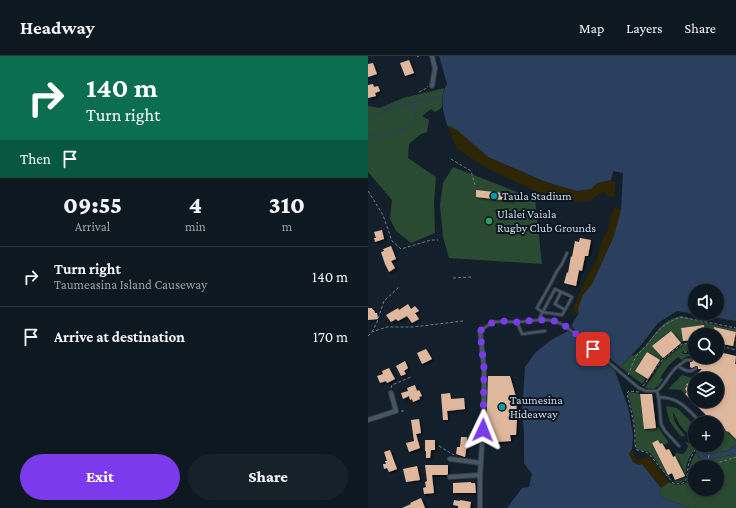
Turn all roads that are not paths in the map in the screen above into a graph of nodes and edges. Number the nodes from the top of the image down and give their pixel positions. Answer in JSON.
{"nodes":[{"id":1,"x":432,"y":56,"type":"edge"},
{"id":2,"x":432,"y":86,"type":"dead end"},
{"id":3,"x":567,"y":252,"type":"dead end"},
{"id":4,"x":561,"y":292,"type":"junction"},
{"id":5,"x":565,"y":310,"type":"junction"},
{"id":6,"x":542,"y":312,"type":"junction"},
{"id":7,"x":540,"y":320,"type":"junction"},
{"id":8,"x":517,"y":322,"type":"junction"},
{"id":9,"x":480,"y":331,"type":"joint"},
{"id":10,"x":545,"y":331,"type":"dead end"},
{"id":11,"x":688,"y":360,"type":"edge"},
{"id":12,"x":678,"y":366,"type":"junction"},
{"id":13,"x":696,"y":368,"type":"dead end"},
{"id":14,"x":657,"y":391,"type":"junction"},
{"id":15,"x":391,"y":393,"type":"road end"},
{"id":16,"x":658,"y":397,"type":"junction"},
{"id":17,"x":694,"y":416,"type":"edge"},
{"id":18,"x":368,"y":420,"type":"edge"},
{"id":19,"x":679,"y":446,"type":"dead end"},
{"id":20,"x":450,"y":459,"type":"dead end"},
{"id":21,"x":481,"y":463,"type":"junction"},
{"id":22,"x":480,"y":475,"type":"junction"},
{"id":23,"x":450,"y":476,"type":"dead end"},
{"id":24,"x":480,"y":508,"type":"edge"}],
"edges":[{"from":1,"to":2,"type":"street"},
{"from":3,"to":6,"type":"lane"},
{"from":4,"to":5,"type":"lane"},
{"from":4,"to":5,"type":"lane"},
{"from":4,"to":6,"type":"lane"},
{"from":5,"to":6,"type":"lane"},
{"from":6,"to":7,"type":"lane"},
{"from":7,"to":8,"type":"lane"},
{"from":7,"to":14,"type":"lane"},
{"from":8,"to":9,"type":"lane"},
{"from":8,"to":10,"type":"lane"},
{"from":9,"to":21,"type":"street"},
{"from":11,"to":12,"type":"lane"},
{"from":12,"to":13,"type":"lane"},
{"from":12,"to":14,"type":"lane"},
{"from":14,"to":16,"type":"lane"},
{"from":15,"to":18,"type":"street"},
{"from":16,"to":17,"type":"lane"},
{"from":16,"to":19,"type":"lane"},
{"from":20,"to":21,"type":"street"},
{"from":21,"to":22,"type":"street"},
{"from":22,"to":23,"type":"street"},
{"from":22,"to":24,"type":"street"}]}
